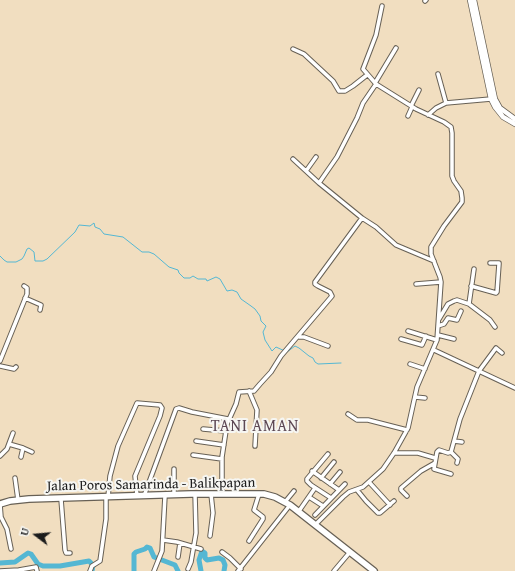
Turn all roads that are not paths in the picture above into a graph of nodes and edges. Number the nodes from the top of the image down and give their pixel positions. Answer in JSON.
{"nodes":[{"id":1,"x":470,"y":0,"type":"edge"},
{"id":2,"x":474,"y":0,"type":"edge"},
{"id":3,"x":382,"y":6,"type":"dead end"},
{"id":4,"x":396,"y":48,"type":"dead end"},
{"id":5,"x":293,"y":49,"type":"dead end"},
{"id":6,"x":483,"y":53,"type":"junction"},
{"id":7,"x":438,"y":74,"type":"dead end"},
{"id":8,"x":367,"y":75,"type":"junction"},
{"id":9,"x":375,"y":84,"type":"junction"},
{"id":10,"x":419,"y":90,"type":"dead end"},
{"id":11,"x":491,"y":100,"type":"junction"},
{"id":12,"x":446,"y":103,"type":"junction"},
{"id":13,"x":411,"y":107,"type":"junction"},
{"id":14,"x":428,"y":115,"type":"junction"},
{"id":15,"x":408,"y":116,"type":"dead end"},
{"id":16,"x":515,"y":119,"type":"edge"},
{"id":17,"x":515,"y":124,"type":"edge"},
{"id":18,"x":316,"y":157,"type":"dead end"},
{"id":19,"x":293,"y":159,"type":"dead end"},
{"id":20,"x":306,"y":171,"type":"junction"},
{"id":21,"x":319,"y":183,"type":"junction"},
{"id":22,"x":362,"y":218,"type":"junction"},
{"id":23,"x":434,"y":261,"type":"junction"},
{"id":24,"x":490,"y":263,"type":"dead end"},
{"id":25,"x":474,"y":269,"type":"dead end"},
{"id":26,"x":441,"y":282,"type":"junction"},
{"id":27,"x":416,"y":284,"type":"dead end"},
{"id":28,"x":24,"y":286,"type":"dead end"},
{"id":29,"x":471,"y":286,"type":"junction"},
{"id":30,"x":25,"y":298,"type":"junction"},
{"id":31,"x":469,"y":304,"type":"junction"},
{"id":32,"x":40,"y":310,"type":"dead end"},
{"id":33,"x":461,"y":311,"type":"dead end"},
{"id":34,"x":438,"y":319,"type":"junction"},
{"id":35,"x":438,"y":326,"type":"junction"},
{"id":36,"x":495,"y":327,"type":"dead end"},
{"id":37,"x":408,"y":331,"type":"dead end"},
{"id":38,"x":438,"y":335,"type":"junction"},
{"id":39,"x":426,"y":336,"type":"junction"},
{"id":40,"x":298,"y":338,"type":"junction"},
{"id":41,"x":401,"y":339,"type":"dead end"},
{"id":42,"x":454,"y":339,"type":"dead end"},
{"id":43,"x":437,"y":340,"type":"junction"},
{"id":44,"x":328,"y":346,"type":"dead end"},
{"id":45,"x":434,"y":350,"type":"junction"},
{"id":46,"x":502,"y":353,"type":"dead end"},
{"id":47,"x":0,"y":361,"type":"edge"},
{"id":48,"x":410,"y":364,"type":"dead end"},
{"id":49,"x":0,"y":366,"type":"edge"},
{"id":50,"x":16,"y":367,"type":"dead end"},
{"id":51,"x":425,"y":370,"type":"junction"},
{"id":52,"x":479,"y":371,"type":"junction"},
{"id":53,"x":515,"y":388,"type":"edge"},
{"id":54,"x":249,"y":391,"type":"junction"},
{"id":55,"x":415,"y":397,"type":"junction"},
{"id":56,"x":425,"y":398,"type":"dead end"},
{"id":57,"x":348,"y":414,"type":"dead end"},
{"id":58,"x":228,"y":419,"type":"junction"},
{"id":59,"x":203,"y":429,"type":"dead end"},
{"id":60,"x":407,"y":430,"type":"junction"},
{"id":61,"x":226,"y":431,"type":"junction"},
{"id":62,"x":13,"y":433,"type":"dead end"},
{"id":63,"x":454,"y":440,"type":"junction"},
{"id":64,"x":196,"y":441,"type":"dead end"},
{"id":65,"x":462,"y":442,"type":"dead end"},
{"id":66,"x":9,"y":444,"type":"junction"},
{"id":67,"x":224,"y":445,"type":"junction"},
{"id":68,"x":255,"y":446,"type":"dead end"},
{"id":69,"x":23,"y":448,"type":"junction"},
{"id":70,"x":32,"y":452,"type":"dead end"},
{"id":71,"x":451,"y":452,"type":"junction"},
{"id":72,"x":394,"y":453,"type":"junction"},
{"id":73,"x":328,"y":454,"type":"dead end"},
{"id":74,"x":193,"y":455,"type":"dead end"},
{"id":75,"x":0,"y":456,"type":"edge"},
{"id":76,"x":21,"y":457,"type":"dead end"},
{"id":77,"x":222,"y":459,"type":"junction"},
{"id":78,"x":435,"y":460,"type":"junction"},
{"id":79,"x":334,"y":462,"type":"dead end"},
{"id":80,"x":458,"y":463,"type":"dead end"},
{"id":81,"x":174,"y":469,"type":"dead end"},
{"id":82,"x":312,"y":471,"type":"junction"},
{"id":83,"x":340,"y":472,"type":"dead end"},
{"id":84,"x":451,"y":474,"type":"dead end"},
{"id":85,"x":15,"y":478,"type":"dead end"},
{"id":86,"x":321,"y":478,"type":"junction"},
{"id":87,"x":369,"y":482,"type":"junction"},
{"id":88,"x":330,"y":484,"type":"junction"},
{"id":89,"x":345,"y":484,"type":"dead end"},
{"id":90,"x":315,"y":488,"type":"junction"},
{"id":91,"x":339,"y":490,"type":"junction"},
{"id":92,"x":357,"y":490,"type":"junction"},
{"id":93,"x":294,"y":491,"type":"dead end"},
{"id":94,"x":195,"y":494,"type":"junction"},
{"id":95,"x":211,"y":494,"type":"junction"},
{"id":96,"x":222,"y":494,"type":"junction"},
{"id":97,"x":260,"y":494,"type":"junction"},
{"id":98,"x":174,"y":495,"type":"junction"},
{"id":99,"x":140,"y":496,"type":"junction"},
{"id":100,"x":165,"y":496,"type":"junction"},
{"id":101,"x":407,"y":496,"type":"dead end"},
{"id":102,"x":107,"y":497,"type":"junction"},
{"id":103,"x":309,"y":497,"type":"junction"},
{"id":104,"x":331,"y":498,"type":"junction"},
{"id":105,"x":61,"y":499,"type":"junction"},
{"id":106,"x":18,"y":500,"type":"junction"},
{"id":107,"x":394,"y":501,"type":"dead end"},
{"id":108,"x":288,"y":503,"type":"junction"},
{"id":109,"x":0,"y":504,"type":"edge"},
{"id":110,"x":390,"y":505,"type":"junction"},
{"id":111,"x":323,"y":506,"type":"junction"},
{"id":112,"x":298,"y":511,"type":"junction"},
{"id":113,"x":315,"y":515,"type":"dead end"},
{"id":114,"x":315,"y":525,"type":"junction"},
{"id":115,"x":210,"y":536,"type":"dead end"},
{"id":116,"x":163,"y":540,"type":"junction"},
{"id":117,"x":249,"y":541,"type":"dead end"},
{"id":118,"x":180,"y":543,"type":"junction"},
{"id":119,"x":194,"y":547,"type":"junction"},
{"id":120,"x":11,"y":549,"type":"dead end"},
{"id":121,"x":201,"y":549,"type":"dead end"},
{"id":122,"x":222,"y":552,"type":"dead end"},
{"id":123,"x":350,"y":552,"type":"junction"},
{"id":124,"x":70,"y":553,"type":"dead end"},
{"id":125,"x":178,"y":556,"type":"dead end"},
{"id":126,"x":188,"y":569,"type":"dead end"},
{"id":127,"x":19,"y":570,"type":"edge"},
{"id":128,"x":239,"y":570,"type":"edge"},
{"id":129,"x":0,"y":571,"type":"edge"},
{"id":130,"x":37,"y":571,"type":"edge"},
{"id":131,"x":90,"y":571,"type":"edge"},
{"id":132,"x":154,"y":571,"type":"edge"},
{"id":133,"x":334,"y":571,"type":"edge"},
{"id":134,"x":374,"y":571,"type":"edge"}],
"edges":[{"from":1,"to":6,"type":"main road"},
{"from":2,"to":6,"type":"main road"},
{"from":3,"to":8,"type":"street"},
{"from":4,"to":9,"type":"street"},
{"from":5,"to":8,"type":"street"},
{"from":6,"to":11,"type":"main road"},
{"from":6,"to":16,"type":"main road"},
{"from":7,"to":12,"type":"street"},
{"from":8,"to":9,"type":"street"},
{"from":9,"to":13,"type":"street"},
{"from":9,"to":21,"type":"street"},
{"from":10,"to":13,"type":"street"},
{"from":11,"to":12,"type":"street"},
{"from":11,"to":17,"type":"main road"},
{"from":12,"to":14,"type":"street"},
{"from":13,"to":14,"type":"street"},
{"from":13,"to":15,"type":"street"},
{"from":14,"to":23,"type":"street"},
{"from":18,"to":20,"type":"street"},
{"from":19,"to":20,"type":"street"},
{"from":20,"to":21,"type":"street"},
{"from":21,"to":22,"type":"street"},
{"from":22,"to":23,"type":"street"},
{"from":22,"to":40,"type":"street"},
{"from":23,"to":26,"type":"street"},
{"from":24,"to":29,"type":"street"},
{"from":25,"to":29,"type":"street"},
{"from":26,"to":27,"type":"street"},
{"from":26,"to":34,"type":"street"},
{"from":28,"to":30,"type":"street"},
{"from":29,"to":31,"type":"street"},
{"from":30,"to":32,"type":"street"},
{"from":30,"to":47,"type":"street"},
{"from":31,"to":34,"type":"street"},
{"from":31,"to":36,"type":"street"},
{"from":33,"to":35,"type":"street"},
{"from":34,"to":35,"type":"street"},
{"from":35,"to":38,"type":"street"},
{"from":37,"to":39,"type":"street"},
{"from":38,"to":42,"type":"street"},
{"from":38,"to":43,"type":"street"},
{"from":39,"to":41,"type":"street"},
{"from":39,"to":43,"type":"street"},
{"from":40,"to":44,"type":"street"},
{"from":40,"to":54,"type":"street"},
{"from":43,"to":45,"type":"street"},
{"from":45,"to":51,"type":"street"},
{"from":45,"to":52,"type":"street"},
{"from":46,"to":52,"type":"street"},
{"from":48,"to":51,"type":"street"},
{"from":49,"to":50,"type":"street"},
{"from":51,"to":55,"type":"street"},
{"from":52,"to":53,"type":"street"},
{"from":52,"to":63,"type":"street"},
{"from":54,"to":58,"type":"street"},
{"from":54,"to":68,"type":"street"},
{"from":55,"to":56,"type":"street"},
{"from":55,"to":60,"type":"street"},
{"from":57,"to":60,"type":"street"},
{"from":58,"to":61,"type":"street"},
{"from":58,"to":99,"type":"street"},
{"from":59,"to":61,"type":"street"},
{"from":60,"to":72,"type":"street"},
{"from":61,"to":67,"type":"street"},
{"from":62,"to":66,"type":"street"},
{"from":63,"to":65,"type":"street"},
{"from":63,"to":71,"type":"street"},
{"from":64,"to":67,"type":"street"},
{"from":66,"to":69,"type":"street"},
{"from":66,"to":75,"type":"street"},
{"from":67,"to":77,"type":"street"},
{"from":69,"to":70,"type":"street"},
{"from":69,"to":76,"type":"street"},
{"from":71,"to":78,"type":"street"},
{"from":71,"to":80,"type":"street"},
{"from":72,"to":78,"type":"street"},
{"from":72,"to":87,"type":"street"},
{"from":73,"to":82,"type":"street"},
{"from":74,"to":77,"type":"street"},
{"from":77,"to":96,"type":"street"},
{"from":78,"to":84,"type":"street"},
{"from":78,"to":101,"type":"street"},
{"from":79,"to":86,"type":"street"},
{"from":81,"to":98,"type":"street"},
{"from":82,"to":86,"type":"street"},
{"from":82,"to":90,"type":"street"},
{"from":83,"to":88,"type":"street"},
{"from":85,"to":106,"type":"street"},
{"from":86,"to":88,"type":"street"},
{"from":87,"to":92,"type":"street"},
{"from":87,"to":110,"type":"street"},
{"from":88,"to":91,"type":"street"},
{"from":89,"to":91,"type":"street"},
{"from":90,"to":103,"type":"street"},
{"from":90,"to":104,"type":"street"},
{"from":91,"to":104,"type":"street"},
{"from":92,"to":110,"type":"street"},
{"from":92,"to":114,"type":"street"},
{"from":93,"to":108,"type":"street"},
{"from":94,"to":95,"type":"highway","name":"Jalan Poros Samarinda - Balikpapan"},
{"from":94,"to":98,"type":"highway","name":"Jalan Poros Samarinda - Balikpapan"},
{"from":94,"to":119,"type":"street"},
{"from":95,"to":96,"type":"highway","name":"Jalan Poros Samarinda - Balikpapan"},
{"from":95,"to":115,"type":"street"},
{"from":96,"to":97,"type":"highway","name":"Jalan Poros Samarinda - Balikpapan"},
{"from":97,"to":108,"type":"highway","name":"Jalan Poros Samarinda - Balikpapan"},
{"from":97,"to":117,"type":"street"},
{"from":98,"to":100,"type":"highway","name":"Jalan Poros Samarinda - Balikpapan"},
{"from":99,"to":100,"type":"highway","name":"Jalan Poros Samarinda - Balikpapan"},
{"from":99,"to":102,"type":"highway","name":"Jalan Poros Samarinda - Balikpapan"},
{"from":99,"to":102,"type":"street"},
{"from":100,"to":116,"type":"street"},
{"from":102,"to":105,"type":"highway","name":"Jalan Poros Samarinda - Balikpapan"},
{"from":102,"to":131,"type":"street"},
{"from":103,"to":111,"type":"street"},
{"from":103,"to":112,"type":"street"},
{"from":104,"to":111,"type":"street"},
{"from":105,"to":106,"type":"highway","name":"Jalan Poros Samarinda - Balikpapan"},
{"from":105,"to":124,"type":"street"},
{"from":106,"to":109,"type":"highway","name":"Jalan Poros Samarinda - Balikpapan"},
{"from":107,"to":110,"type":"street"},
{"from":108,"to":112,"type":"highway","name":"Jalan Poros Samarinda - Balikpapan"},
{"from":108,"to":128,"type":"street"},
{"from":109,"to":120,"type":"street"},
{"from":111,"to":113,"type":"street"},
{"from":112,"to":114,"type":"highway","name":"Jalan Poros Samarinda - Balikpapan"},
{"from":114,"to":123,"type":"highway","name":"Jalan Poros Samarinda - Balikpapan"},
{"from":116,"to":118,"type":"street"},
{"from":116,"to":132,"type":"street"},
{"from":118,"to":119,"type":"street"},
{"from":118,"to":125,"type":"street"},
{"from":119,"to":121,"type":"street"},
{"from":119,"to":126,"type":"street"},
{"from":122,"to":128,"type":"street"},
{"from":123,"to":133,"type":"street"},
{"from":123,"to":134,"type":"highway","name":"Jalan Poros Samarinda - Balikpapan"},
{"from":127,"to":129,"type":"street"},
{"from":127,"to":130,"type":"street"}]}
